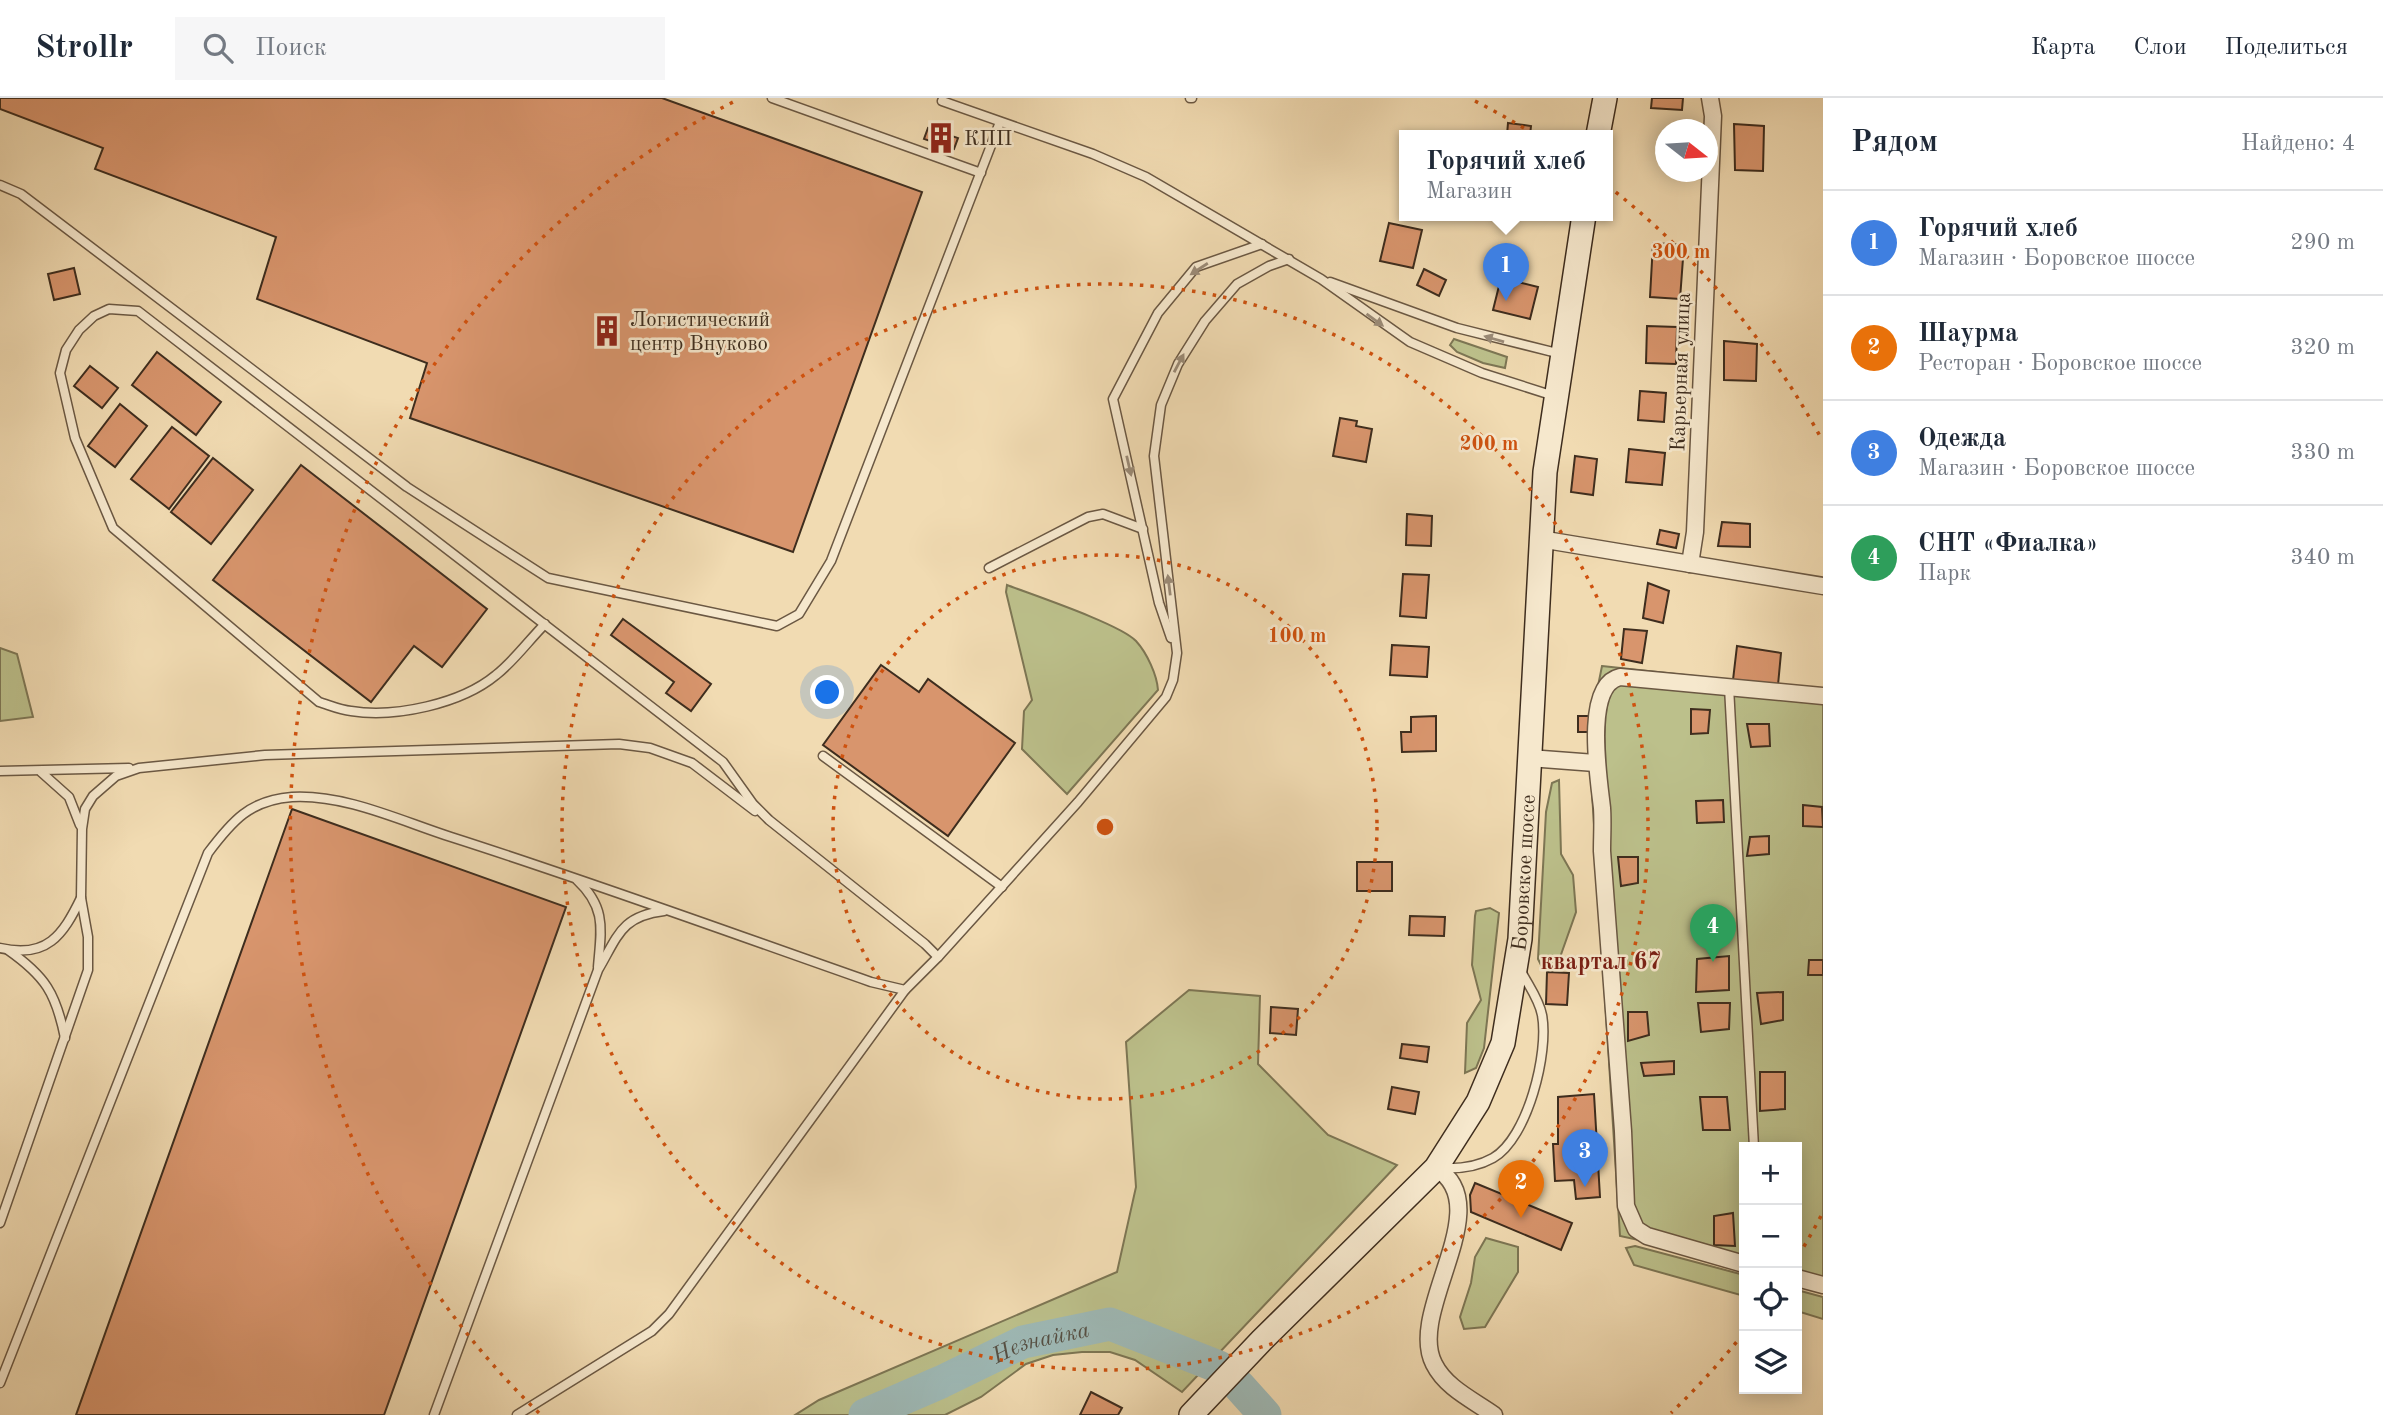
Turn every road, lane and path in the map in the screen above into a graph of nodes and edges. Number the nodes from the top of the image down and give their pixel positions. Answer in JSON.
{"nodes":[{"id":1,"x":772,"y":98,"type":"edge"},
{"id":2,"x":1605,"y":98,"type":"edge"},
{"id":3,"x":1710,"y":98,"type":"edge"},
{"id":4,"x":942,"y":101,"type":"dead end"},
{"id":5,"x":1000,"y":122,"type":"junction"},
{"id":6,"x":1599,"y":130,"type":"edge"},
{"id":7,"x":981,"y":173,"type":"junction"},
{"id":8,"x":0,"y":185,"type":"edge"},
{"id":9,"x":1583,"y":221,"type":"edge"},
{"id":10,"x":1262,"y":244,"type":"junction"},
{"id":11,"x":1289,"y":260,"type":"junction"},
{"id":12,"x":1321,"y":279,"type":"junction"},
{"id":13,"x":1561,"y":354,"type":"junction"},
{"id":14,"x":1554,"y":396,"type":"junction"},
{"id":15,"x":1143,"y":529,"type":"junction"},
{"id":16,"x":1540,"y":539,"type":"junction"},
{"id":17,"x":1690,"y":564,"type":"junction"},
{"id":18,"x":989,"y":568,"type":"dead end"},
{"id":19,"x":1823,"y":586,"type":"edge"},
{"id":20,"x":545,"y":624,"type":"junction"},
{"id":21,"x":1177,"y":653,"type":"junction"},
{"id":22,"x":1729,"y":687,"type":"junction"},
{"id":23,"x":1823,"y":696,"type":"edge"},
{"id":24,"x":824,"y":756,"type":"dead end"},
{"id":25,"x":1529,"y":758,"type":"junction"},
{"id":26,"x":1595,"y":764,"type":"junction"},
{"id":27,"x":139,"y":768,"type":"junction"},
{"id":28,"x":39,"y":770,"type":"junction"},
{"id":29,"x":0,"y":771,"type":"edge"},
{"id":30,"x":769,"y":820,"type":"junction"},
{"id":31,"x":82,"y":829,"type":"junction"},
{"id":32,"x":573,"y":876,"type":"junction"},
{"id":33,"x":1002,"y":887,"type":"junction"},
{"id":34,"x":81,"y":898,"type":"junction"},
{"id":35,"x":667,"y":911,"type":"junction"},
{"id":36,"x":4,"y":949,"type":"edge"},
{"id":37,"x":938,"y":957,"type":"junction"},
{"id":38,"x":1517,"y":962,"type":"junction"},
{"id":39,"x":598,"y":970,"type":"junction"},
{"id":40,"x":905,"y":990,"type":"junction"},
{"id":41,"x":65,"y":1041,"type":"junction"},
{"id":42,"x":1754,"y":1142,"type":"edge"},
{"id":43,"x":1436,"y":1168,"type":"junction"},
{"id":44,"x":0,"y":1223,"type":"edge"},
{"id":45,"x":1739,"y":1263,"type":"edge"},
{"id":46,"x":1802,"y":1279,"type":"edge"},
{"id":47,"x":1823,"y":1284,"type":"edge"},
{"id":48,"x":0,"y":1383,"type":"edge"},
{"id":49,"x":1192,"y":1414,"type":"edge"},
{"id":50,"x":434,"y":1415,"type":"edge"},
{"id":51,"x":517,"y":1415,"type":"edge"},
{"id":52,"x":1494,"y":1415,"type":"edge"}],
"edges":[{"from":1,"to":7,"type":"lane"},
{"from":2,"to":6,"type":"main road"},
{"from":3,"to":17,"type":"street","name":"Карьерная улица"},
{"from":4,"to":5,"type":"lane"},
{"from":5,"to":7,"type":"lane"},
{"from":5,"to":10,"type":"lane"},
{"from":7,"to":8,"type":"lane"},
{"from":9,"to":13,"type":"main road","name":"Боровское шоссе"},
{"from":10,"to":11,"type":"lane"},
{"from":10,"to":15,"type":"lane","one_way":true},
{"from":11,"to":12,"type":"lane"},
{"from":21,"to":11,"type":"lane","one_way":true},
{"from":13,"to":12,"type":"lane","one_way":true},
{"from":12,"to":14,"type":"lane","one_way":true},
{"from":13,"to":14,"type":"main road","name":"Боровское шоссе"},
{"from":14,"to":16,"type":"main road","name":"Боровское шоссе"},
{"from":15,"to":18,"type":"lane"},
{"from":15,"to":21,"type":"lane"},
{"from":16,"to":17,"type":"street"},
{"from":16,"to":25,"type":"main road","name":"Боровское шоссе"},
{"from":17,"to":19,"type":"street"},
{"from":20,"to":20,"type":"lane"},
{"from":20,"to":30,"type":"lane"},
{"from":21,"to":33,"type":"lane"},
{"from":22,"to":23,"type":"street"},
{"from":22,"to":26,"type":"street"},
{"from":22,"to":42,"type":"lane"},
{"from":24,"to":33,"type":"lane"},
{"from":25,"to":26,"type":"street"},
{"from":25,"to":38,"type":"main road","name":"Боровское шоссе"},
{"from":26,"to":45,"type":"street"},
{"from":27,"to":28,"type":"lane"},
{"from":27,"to":30,"type":"lane"},
{"from":27,"to":31,"type":"lane"},
{"from":28,"to":29,"type":"lane"},
{"from":28,"to":31,"type":"lane"},
{"from":30,"to":37,"type":"lane"},
{"from":31,"to":34,"type":"lane"},
{"from":32,"to":35,"type":"lane"},
{"from":32,"to":39,"type":"lane"},
{"from":32,"to":48,"type":"lane"},
{"from":33,"to":37,"type":"lane"},
{"from":34,"to":36,"type":"lane"},
{"from":34,"to":41,"type":"lane"},
{"from":35,"to":39,"type":"lane"},
{"from":35,"to":40,"type":"lane"},
{"from":36,"to":41,"type":"lane"},
{"from":37,"to":40,"type":"lane"},
{"from":38,"to":43,"type":"main road","name":"Боровское шоссе"},
{"from":38,"to":43,"type":"lane"},
{"from":39,"to":50,"type":"lane"},
{"from":40,"to":51,"type":"lane"},
{"from":41,"to":44,"type":"lane"},
{"from":43,"to":49,"type":"main road","name":"Боровское шоссе"},
{"from":43,"to":52,"type":"street"},
{"from":46,"to":47,"type":"street"}]}
